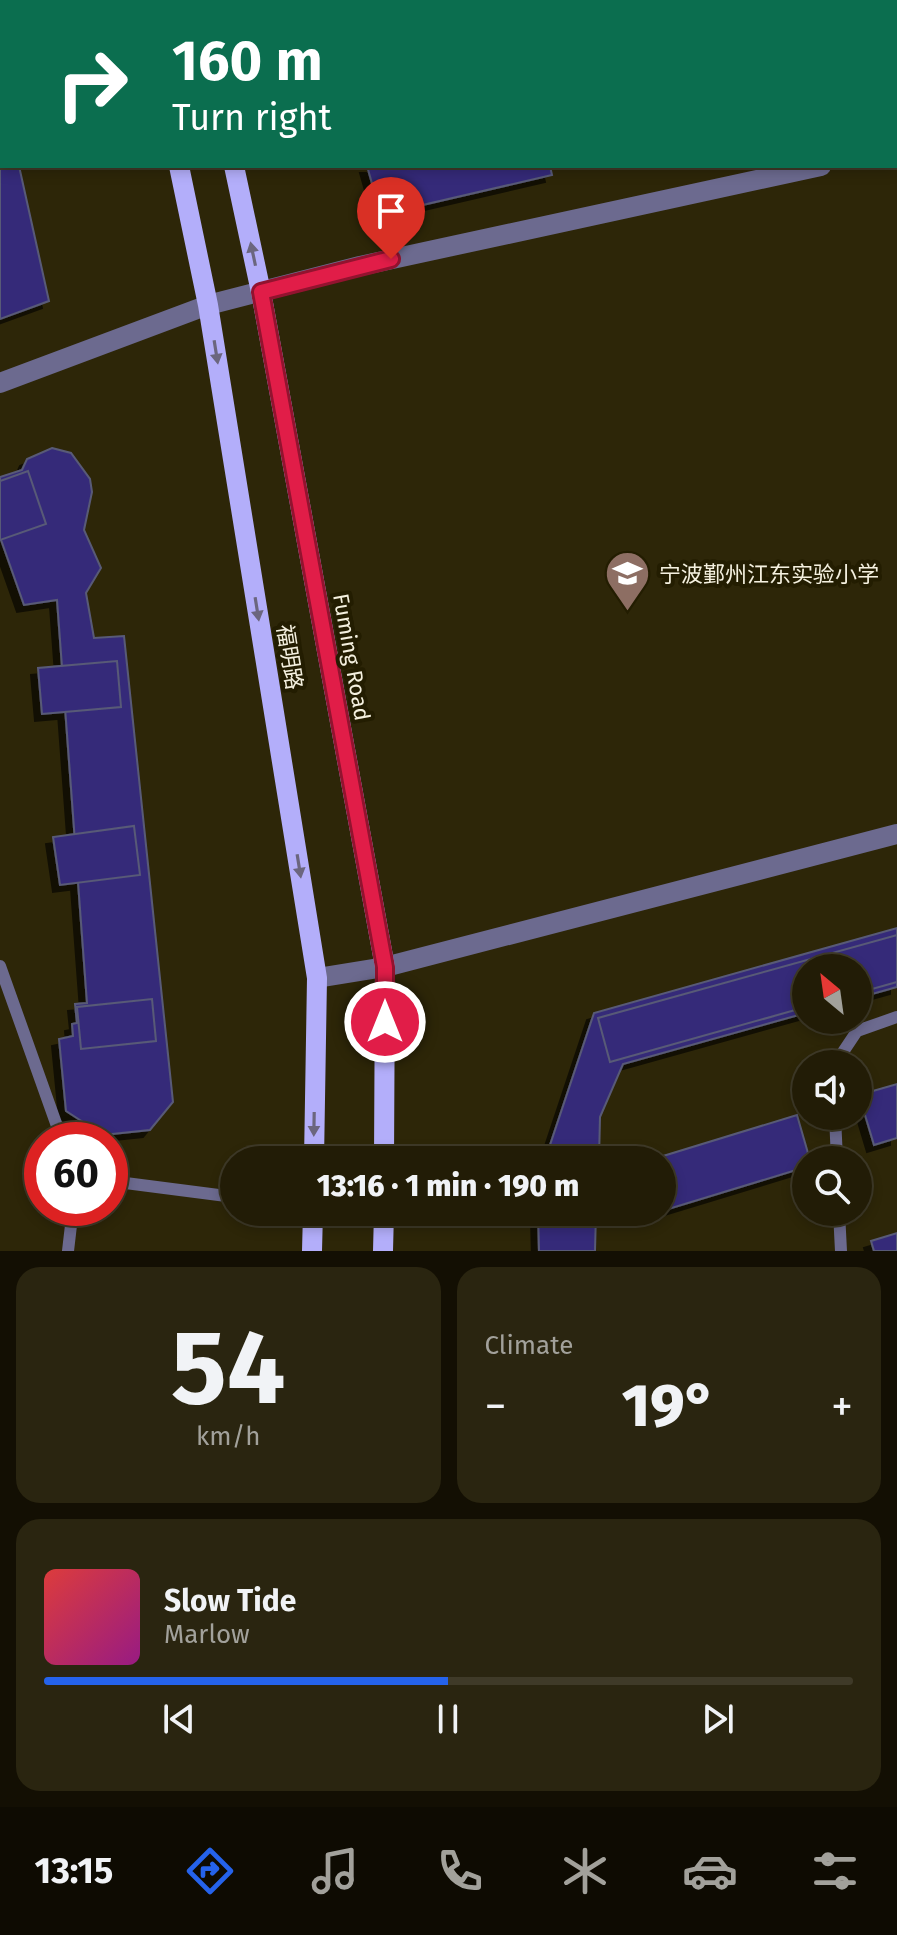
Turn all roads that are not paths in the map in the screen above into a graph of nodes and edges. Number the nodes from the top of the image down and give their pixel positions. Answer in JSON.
{"nodes":[{"id":1,"x":179,"y":168,"type":"edge"},
{"id":2,"x":234,"y":168,"type":"edge"},
{"id":3,"x":812,"y":168,"type":"edge"},
{"id":4,"x":261,"y":292,"type":"junction"},
{"id":5,"x":208,"y":305,"type":"junction"},
{"id":6,"x":0,"y":383,"type":"edge"},
{"id":7,"x":897,"y":834,"type":"edge"},
{"id":8,"x":0,"y":966,"type":"edge"},
{"id":9,"x":385,"y":967,"type":"junction"},
{"id":10,"x":317,"y":978,"type":"junction"},
{"id":11,"x":897,"y":1017,"type":"edge"},
{"id":12,"x":844,"y":1050,"type":"edge"},
{"id":13,"x":56,"y":1122,"type":"edge"},
{"id":14,"x":314,"y":1146,"type":"edge"},
{"id":15,"x":384,"y":1146,"type":"edge"},
{"id":16,"x":128,"y":1183,"type":"edge"},
{"id":17,"x":220,"y":1195,"type":"edge"},
{"id":18,"x":71,"y":1226,"type":"edge"},
{"id":19,"x":313,"y":1226,"type":"edge"},
{"id":20,"x":384,"y":1226,"type":"edge"},
{"id":21,"x":840,"y":1226,"type":"edge"},
{"id":22,"x":68,"y":1251,"type":"edge"},
{"id":23,"x":312,"y":1251,"type":"edge"},
{"id":24,"x":383,"y":1251,"type":"edge"},
{"id":25,"x":841,"y":1251,"type":"edge"}],
"edges":[{"from":1,"to":5,"type":"main road","name":"福明路"},
{"from":4,"to":2,"type":"main road","name":"Fuming Road","one_way":true},
{"from":3,"to":4,"type":"street"},
{"from":4,"to":5,"type":"street"},
{"from":4,"to":9,"type":"main road","name":"Fuming Road"},
{"from":5,"to":6,"type":"street"},
{"from":5,"to":10,"type":"main road","name":"福明路","one_way":true},
{"from":7,"to":9,"type":"street"},
{"from":8,"to":13,"type":"lane"},
{"from":9,"to":10,"type":"street"},
{"from":9,"to":15,"type":"main road","name":"Fuming Road"},
{"from":10,"to":14,"type":"main road","name":"福明路","one_way":true},
{"from":11,"to":12,"type":"lane"},
{"from":16,"to":17,"type":"lane"},
{"from":18,"to":22,"type":"lane"},
{"from":19,"to":23,"type":"main road"},
{"from":20,"to":24,"type":"main road"},
{"from":21,"to":25,"type":"lane"}]}
